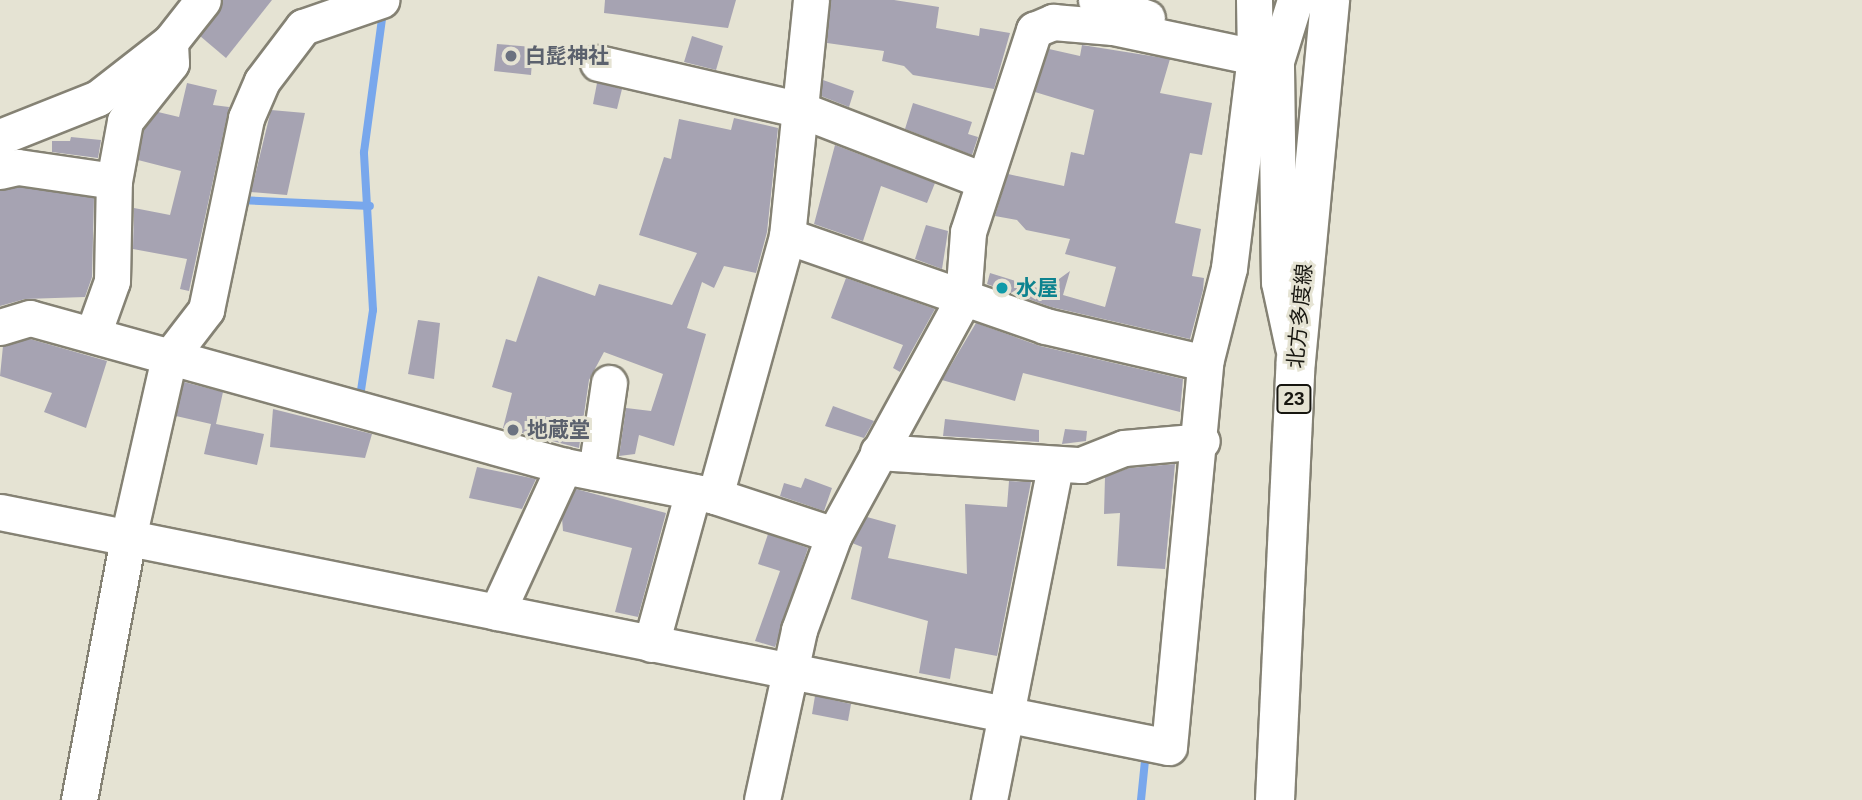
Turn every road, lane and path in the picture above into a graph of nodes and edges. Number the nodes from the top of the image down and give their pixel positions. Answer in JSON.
{"nodes":[{"id":1,"x":203,"y":0,"type":"edge"},
{"id":2,"x":381,"y":0,"type":"edge"},
{"id":3,"x":811,"y":0,"type":"edge"},
{"id":4,"x":1097,"y":0,"type":"edge"},
{"id":5,"x":1144,"y":0,"type":"edge"},
{"id":6,"x":1254,"y":0,"type":"edge"},
{"id":7,"x":1295,"y":0,"type":"edge"},
{"id":8,"x":1330,"y":0,"type":"edge"},
{"id":9,"x":1181,"y":30,"type":"junction"},
{"id":10,"x":170,"y":42,"type":"junction"},
{"id":11,"x":1212,"y":50,"type":"junction"},
{"id":12,"x":1265,"y":59,"type":"junction"},
{"id":13,"x":598,"y":63,"type":"dead end"},
{"id":14,"x":98,"y":98,"type":"junction"},
{"id":15,"x":800,"y":110,"type":"junction"},
{"id":16,"x":0,"y":123,"type":"edge"},
{"id":17,"x":0,"y":137,"type":"edge"},
{"id":18,"x":0,"y":171,"type":"edge"},
{"id":19,"x":982,"y":180,"type":"junction"},
{"id":20,"x":114,"y":181,"type":"junction"},
{"id":21,"x":787,"y":236,"type":"junction"},
{"id":22,"x":963,"y":299,"type":"junction"},
{"id":23,"x":0,"y":327,"type":"edge"},
{"id":24,"x":93,"y":334,"type":"junction"},
{"id":25,"x":170,"y":358,"type":"junction"},
{"id":26,"x":1296,"y":361,"type":"junction"},
{"id":27,"x":1205,"y":363,"type":"junction"},
{"id":28,"x":609,"y":383,"type":"dead end"},
{"id":29,"x":1202,"y":441,"type":"junction"},
{"id":30,"x":878,"y":452,"type":"junction"},
{"id":31,"x":1055,"y":466,"type":"junction"},
{"id":32,"x":580,"y":469,"type":"junction"},
{"id":33,"x":704,"y":494,"type":"junction"},
{"id":34,"x":0,"y":512,"type":"edge"},
{"id":35,"x":834,"y":535,"type":"junction"},
{"id":36,"x":128,"y":538,"type":"junction"},
{"id":37,"x":497,"y":612,"type":"junction"},
{"id":38,"x":651,"y":644,"type":"junction"},
{"id":39,"x":788,"y":673,"type":"junction"},
{"id":40,"x":1007,"y":716,"type":"junction"},
{"id":41,"x":79,"y":800,"type":"edge"},
{"id":42,"x":762,"y":800,"type":"edge"},
{"id":43,"x":989,"y":800,"type":"edge"},
{"id":44,"x":1275,"y":800,"type":"edge"}],
"edges":[{"from":1,"to":10,"type":"street"},
{"from":2,"to":25,"type":"street"},
{"from":3,"to":15,"type":"street"},
{"from":4,"to":9,"type":"street"},
{"from":5,"to":9,"type":"street"},
{"from":6,"to":12,"type":"street"},
{"from":7,"to":12,"type":"street"},
{"from":8,"to":26,"type":"main road","name":"北方多度線","number":"23"},
{"from":9,"to":11,"type":"street"},
{"from":10,"to":14,"type":"street"},
{"from":10,"to":20,"type":"street"},
{"from":11,"to":12,"type":"street"},
{"from":11,"to":19,"type":"street"},
{"from":12,"to":26,"type":"street"},
{"from":12,"to":27,"type":"street"},
{"from":13,"to":15,"type":"street"},
{"from":14,"to":16,"type":"street"},
{"from":14,"to":17,"type":"street"},
{"from":15,"to":19,"type":"street"},
{"from":15,"to":21,"type":"street"},
{"from":18,"to":20,"type":"street"},
{"from":19,"to":22,"type":"street"},
{"from":20,"to":24,"type":"street"},
{"from":21,"to":22,"type":"street"},
{"from":21,"to":33,"type":"street"},
{"from":22,"to":27,"type":"street"},
{"from":22,"to":30,"type":"street"},
{"from":23,"to":24,"type":"street"},
{"from":24,"to":25,"type":"street"},
{"from":25,"to":32,"type":"street"},
{"from":25,"to":36,"type":"street"},
{"from":26,"to":44,"type":"main road","name":"北方多度線","number":"23"},
{"from":27,"to":29,"type":"street"},
{"from":28,"to":32,"type":"street"},
{"from":29,"to":31,"type":"street"},
{"from":29,"to":40,"type":"street"},
{"from":30,"to":31,"type":"street"},
{"from":30,"to":35,"type":"street"},
{"from":31,"to":40,"type":"street"},
{"from":32,"to":33,"type":"street"},
{"from":32,"to":37,"type":"street"},
{"from":33,"to":35,"type":"street"},
{"from":33,"to":38,"type":"street"},
{"from":34,"to":36,"type":"street"},
{"from":35,"to":39,"type":"street"},
{"from":36,"to":37,"type":"street"},
{"from":36,"to":41,"type":"street"},
{"from":37,"to":38,"type":"street"},
{"from":38,"to":39,"type":"street"},
{"from":39,"to":40,"type":"street"},
{"from":39,"to":42,"type":"street"},
{"from":40,"to":43,"type":"street"}]}
